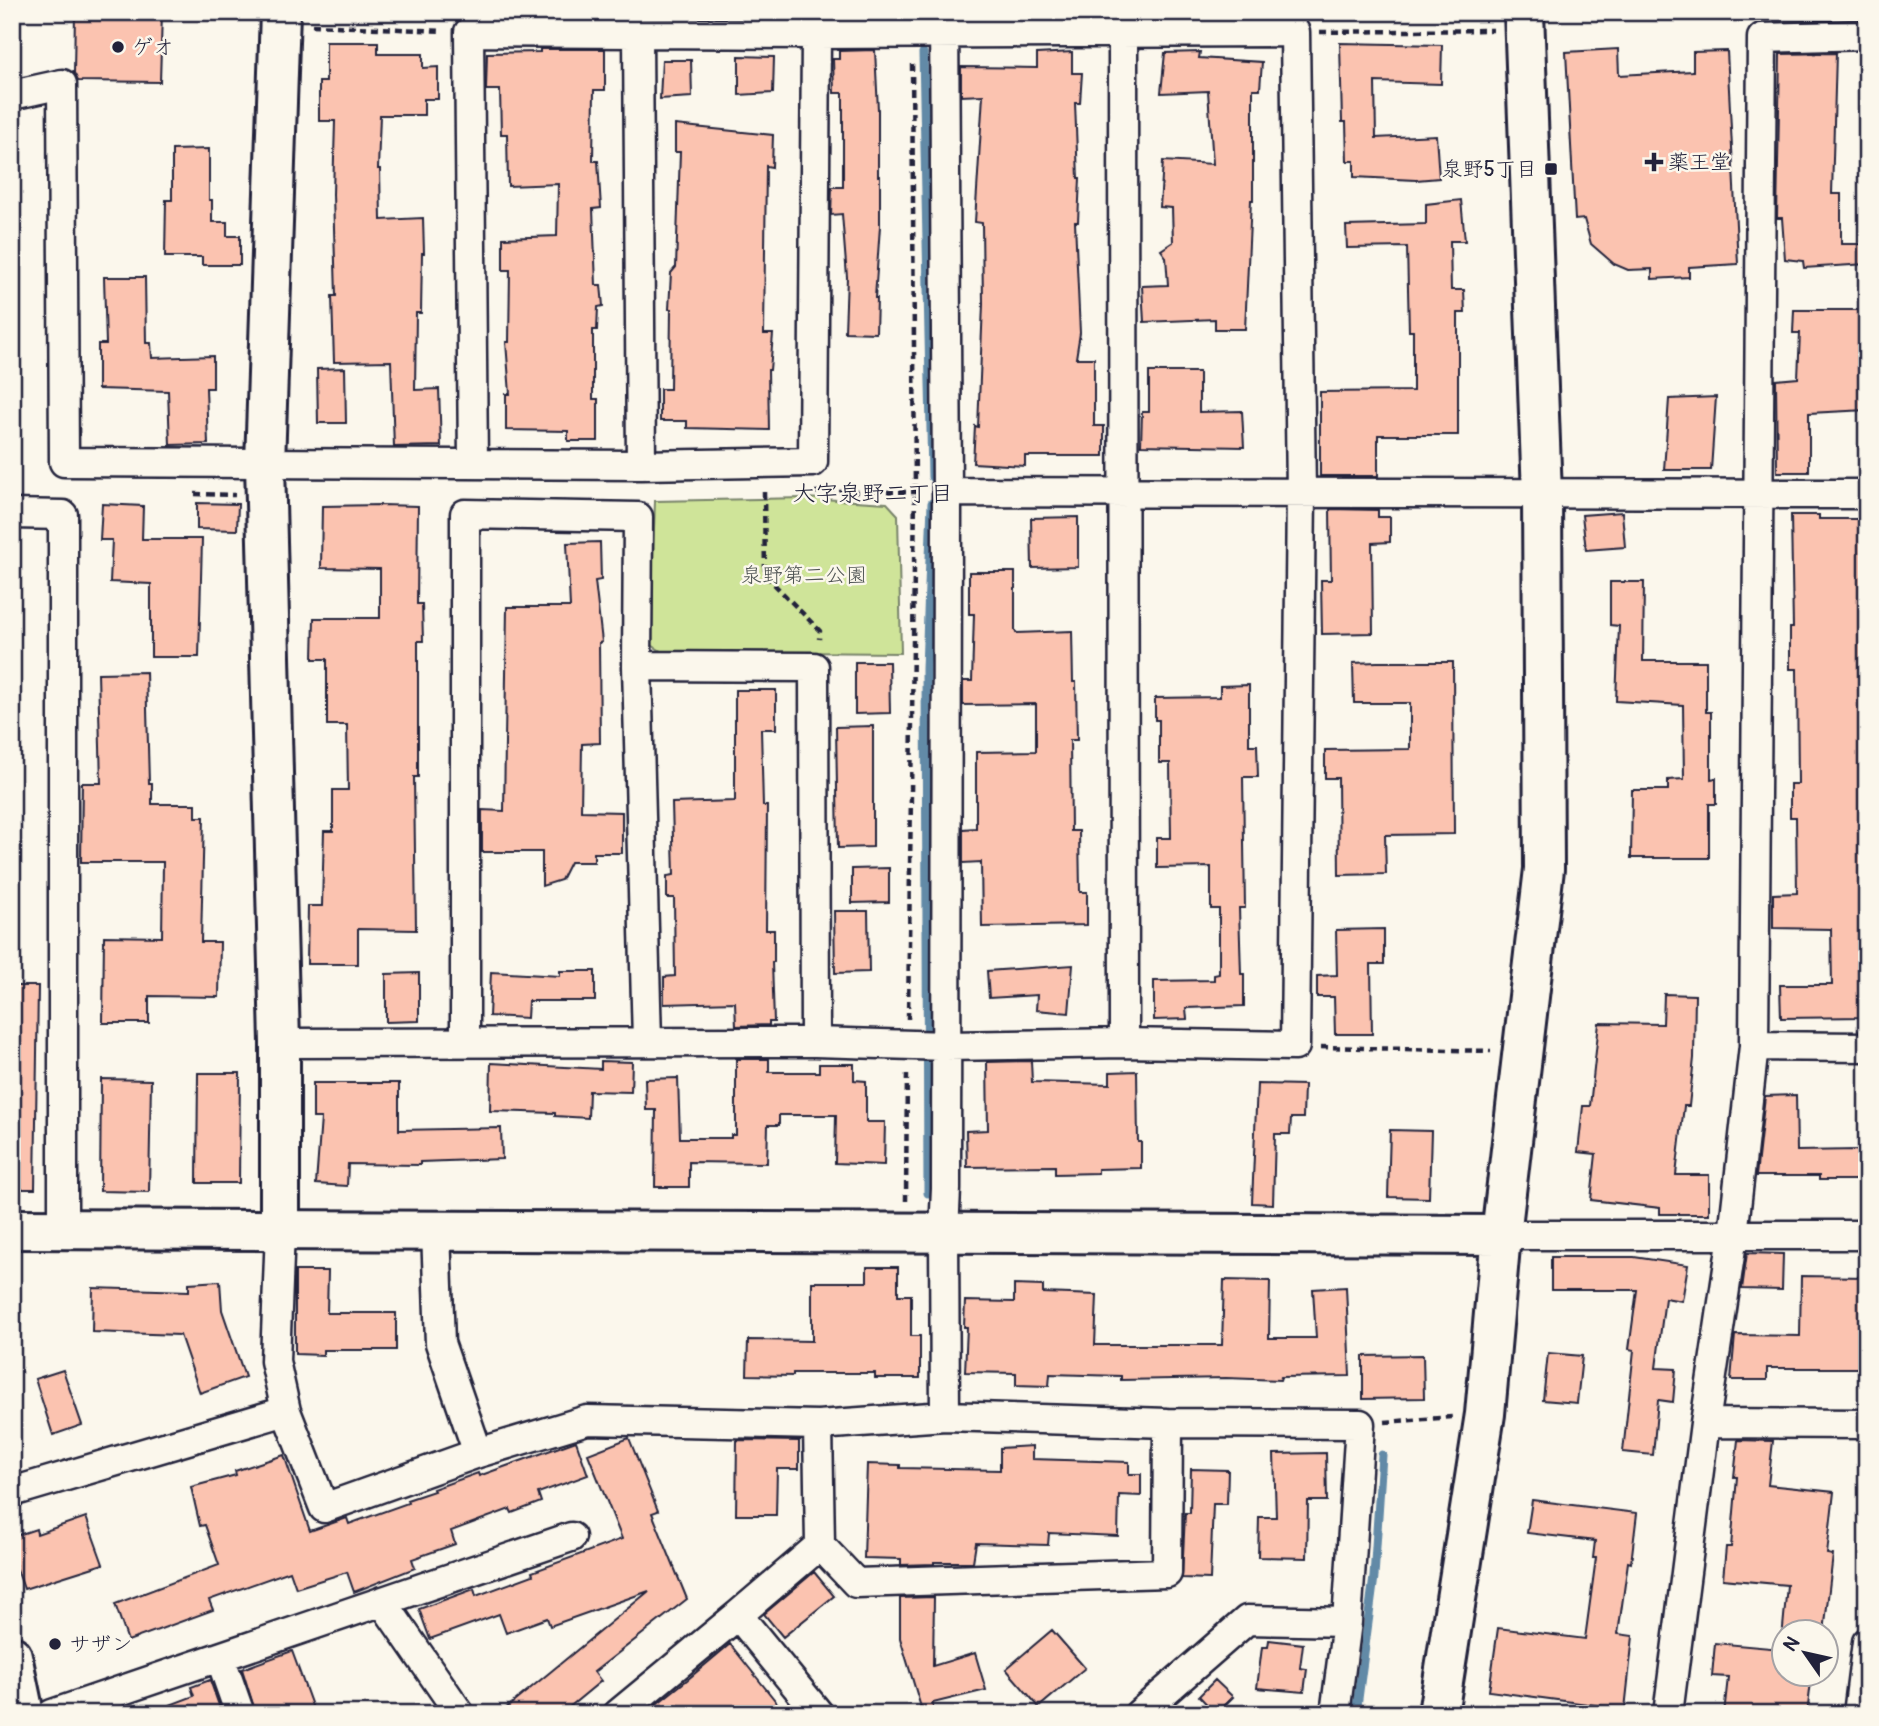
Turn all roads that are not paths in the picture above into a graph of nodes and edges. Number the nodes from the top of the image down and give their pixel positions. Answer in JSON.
{"nodes":[{"id":1,"x":294,"y":18,"type":"edge"},
{"id":2,"x":1508,"y":21,"type":"edge"},
{"id":3,"x":943,"y":23,"type":"edge"},
{"id":4,"x":1860,"y":27,"type":"edge"},
{"id":5,"x":638,"y":33,"type":"junction"},
{"id":6,"x":816,"y":34,"type":"junction"},
{"id":7,"x":1123,"y":34,"type":"junction"},
{"id":8,"x":12,"y":94,"type":"edge"},
{"id":9,"x":473,"y":463,"type":"junction"},
{"id":10,"x":265,"y":464,"type":"junction"},
{"id":11,"x":641,"y":465,"type":"junction"},
{"id":12,"x":947,"y":492,"type":"junction"},
{"id":13,"x":1758,"y":492,"type":"junction"},
{"id":14,"x":1301,"y":493,"type":"junction"},
{"id":15,"x":1124,"y":494,"type":"junction"},
{"id":16,"x":1867,"y":494,"type":"edge"},
{"id":17,"x":1542,"y":495,"type":"junction"},
{"id":18,"x":12,"y":514,"type":"edge"},
{"id":19,"x":637,"y":666,"type":"junction"},
{"id":20,"x":647,"y":1041,"type":"junction"},
{"id":21,"x":465,"y":1042,"type":"junction"},
{"id":22,"x":815,"y":1042,"type":"junction"},
{"id":23,"x":280,"y":1043,"type":"junction"},
{"id":24,"x":1124,"y":1043,"type":"junction"},
{"id":25,"x":946,"y":1046,"type":"junction"},
{"id":26,"x":1754,"y":1046,"type":"junction"},
{"id":27,"x":1867,"y":1046,"type":"edge"},
{"id":28,"x":12,"y":1229,"type":"edge"},
{"id":29,"x":63,"y":1229,"type":"junction"},
{"id":30,"x":280,"y":1230,"type":"junction"},
{"id":31,"x":436,"y":1230,"type":"junction"},
{"id":32,"x":944,"y":1232,"type":"junction"},
{"id":33,"x":1501,"y":1235,"type":"junction"},
{"id":34,"x":1732,"y":1235,"type":"junction"},
{"id":35,"x":1867,"y":1235,"type":"edge"},
{"id":36,"x":286,"y":1411,"type":"junction"},
{"id":37,"x":945,"y":1416,"type":"junction"},
{"id":38,"x":1168,"y":1423,"type":"junction"},
{"id":39,"x":1705,"y":1423,"type":"junction"},
{"id":40,"x":1867,"y":1424,"type":"edge"},
{"id":41,"x":818,"y":1425,"type":"junction"},
{"id":42,"x":478,"y":1453,"type":"junction"},
{"id":43,"x":12,"y":1493,"type":"edge"},
{"id":44,"x":571,"y":1537,"type":"dead end"},
{"id":45,"x":820,"y":1545,"type":"junction"},
{"id":46,"x":382,"y":1601,"type":"junction"},
{"id":47,"x":738,"y":1615,"type":"junction"},
{"id":48,"x":1347,"y":1622,"type":"junction"},
{"id":49,"x":1867,"y":1642,"type":"edge"},
{"id":50,"x":12,"y":1656,"type":"edge"},
{"id":51,"x":220,"y":1657,"type":"junction"},
{"id":52,"x":1446,"y":1704,"type":"edge"},
{"id":53,"x":24,"y":1714,"type":"edge"},
{"id":54,"x":52,"y":1714,"type":"edge"},
{"id":55,"x":240,"y":1714,"type":"edge"},
{"id":56,"x":460,"y":1714,"type":"edge"},
{"id":57,"x":618,"y":1714,"type":"edge"},
{"id":58,"x":819,"y":1714,"type":"edge"},
{"id":59,"x":1139,"y":1714,"type":"edge"},
{"id":60,"x":1335,"y":1714,"type":"edge"},
{"id":61,"x":1668,"y":1714,"type":"edge"},
{"id":62,"x":1858,"y":1714,"type":"edge"}],
"edges":[{"from":1,"to":10,"type":"street"},
{"from":2,"to":17,"type":"street"},
{"from":3,"to":6,"type":"street"},
{"from":3,"to":7,"type":"street"},
{"from":3,"to":12,"type":"street"},
{"from":4,"to":13,"type":"street"},
{"from":5,"to":6,"type":"street"},
{"from":5,"to":9,"type":"street"},
{"from":5,"to":11,"type":"street"},
{"from":6,"to":11,"type":"street"},
{"from":7,"to":14,"type":"street"},
{"from":7,"to":15,"type":"street"},
{"from":8,"to":10,"type":"street"},
{"from":9,"to":10,"type":"street"},
{"from":9,"to":11,"type":"street"},
{"from":10,"to":23,"type":"street"},
{"from":12,"to":15,"type":"street"},
{"from":12,"to":25,"type":"street"},
{"from":13,"to":16,"type":"street"},
{"from":13,"to":17,"type":"street"},
{"from":13,"to":26,"type":"street"},
{"from":14,"to":15,"type":"street"},
{"from":14,"to":17,"type":"street"},
{"from":14,"to":24,"type":"street"},
{"from":15,"to":24,"type":"street"},
{"from":17,"to":33,"type":"street"},
{"from":18,"to":29,"type":"street"},
{"from":19,"to":20,"type":"street"},
{"from":19,"to":21,"type":"street"},
{"from":19,"to":22,"type":"street"},
{"from":20,"to":21,"type":"street"},
{"from":20,"to":22,"type":"street"},
{"from":21,"to":23,"type":"street"},
{"from":22,"to":25,"type":"street"},
{"from":23,"to":30,"type":"street"},
{"from":24,"to":25,"type":"street"},
{"from":25,"to":32,"type":"street"},
{"from":26,"to":27,"type":"street"},
{"from":26,"to":34,"type":"street"},
{"from":28,"to":29,"type":"street"},
{"from":29,"to":30,"type":"street"},
{"from":30,"to":31,"type":"street"},
{"from":30,"to":36,"type":"street"},
{"from":31,"to":32,"type":"street"},
{"from":31,"to":42,"type":"street"},
{"from":32,"to":33,"type":"street"},
{"from":32,"to":37,"type":"street"},
{"from":33,"to":34,"type":"street"},
{"from":33,"to":52,"type":"street"},
{"from":34,"to":35,"type":"street"},
{"from":34,"to":39,"type":"street"},
{"from":36,"to":42,"type":"street"},
{"from":36,"to":43,"type":"street"},
{"from":37,"to":38,"type":"street"},
{"from":37,"to":41,"type":"street"},
{"from":38,"to":45,"type":"street"},
{"from":38,"to":48,"type":"street"},
{"from":39,"to":40,"type":"street"},
{"from":39,"to":61,"type":"street"},
{"from":41,"to":42,"type":"street"},
{"from":41,"to":45,"type":"street"},
{"from":44,"to":46,"type":"street"},
{"from":45,"to":47,"type":"street"},
{"from":46,"to":51,"type":"street"},
{"from":46,"to":56,"type":"street"},
{"from":47,"to":57,"type":"street"},
{"from":47,"to":58,"type":"street"},
{"from":48,"to":59,"type":"street"},
{"from":48,"to":60,"type":"street"},
{"from":49,"to":62,"type":"street"},
{"from":50,"to":53,"type":"street"},
{"from":51,"to":54,"type":"street"},
{"from":51,"to":55,"type":"street"}]}
